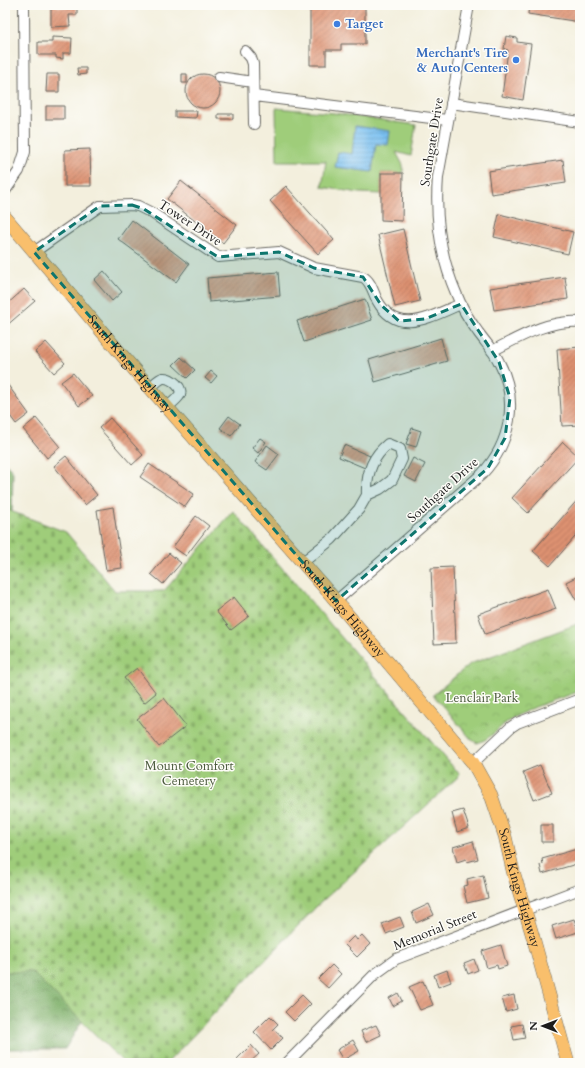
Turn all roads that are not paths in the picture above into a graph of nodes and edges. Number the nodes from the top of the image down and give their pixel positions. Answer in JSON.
{"nodes":[{"id":1,"x":24,"y":5,"type":"edge"},
{"id":2,"x":469,"y":5,"type":"edge"},
{"id":3,"x":245,"y":51,"type":"dead end"},
{"id":4,"x":220,"y":77,"type":"dead end"},
{"id":5,"x":254,"y":82,"type":"junction"},
{"id":6,"x":254,"y":96,"type":"junction"},
{"id":7,"x":451,"y":102,"type":"junction"},
{"id":8,"x":447,"y":120,"type":"junction"},
{"id":9,"x":580,"y":122,"type":"edge"},
{"id":10,"x":254,"y":124,"type":"dead end"},
{"id":11,"x":5,"y":191,"type":"edge"},
{"id":12,"x":5,"y":217,"type":"edge"},
{"id":13,"x":34,"y":252,"type":"junction"},
{"id":14,"x":461,"y":304,"type":"junction"},
{"id":15,"x":580,"y":322,"type":"edge"},
{"id":16,"x":492,"y":351,"type":"junction"},
{"id":17,"x":150,"y":388,"type":"junction"},
{"id":18,"x":167,"y":407,"type":"junction"},
{"id":19,"x":367,"y":495,"type":"junction"},
{"id":20,"x":303,"y":562,"type":"junction"},
{"id":21,"x":336,"y":601,"type":"junction"},
{"id":22,"x":580,"y":699,"type":"edge"},
{"id":23,"x":473,"y":763,"type":"junction"},
{"id":24,"x":580,"y":889,"type":"edge"},
{"id":25,"x":524,"y":909,"type":"junction"},
{"id":26,"x":287,"y":1063,"type":"edge"},
{"id":27,"x":568,"y":1063,"type":"edge"}],
"edges":[{"from":1,"to":11,"type":"street"},
{"from":2,"to":7,"type":"street","name":"Southgate Drive"},
{"from":3,"to":5,"type":"street"},
{"from":4,"to":5,"type":"street"},
{"from":5,"to":6,"type":"street"},
{"from":6,"to":8,"type":"street"},
{"from":6,"to":10,"type":"street"},
{"from":7,"to":8,"type":"street","name":"Southgate Drive"},
{"from":7,"to":9,"type":"street"},
{"from":8,"to":14,"type":"street","name":"Southgate Drive"},
{"from":12,"to":13,"type":"main road","name":"South Kings Highway"},
{"from":13,"to":14,"type":"street","name":"Tower Drive"},
{"from":13,"to":17,"type":"main road","name":"South Kings Highway"},
{"from":14,"to":16,"type":"street","name":"Southgate Drive"},
{"from":15,"to":16,"type":"street"},
{"from":16,"to":21,"type":"street","name":"Southgate Drive"},
{"from":17,"to":18,"type":"main road","name":"South Kings Highway"},
{"from":17,"to":18,"type":"street"},
{"from":18,"to":20,"type":"main road","name":"South Kings Highway"},
{"from":19,"to":19,"type":"street"},
{"from":19,"to":20,"type":"street"},
{"from":20,"to":21,"type":"main road","name":"South Kings Highway"},
{"from":21,"to":23,"type":"main road","name":"South Kings Highway"},
{"from":22,"to":23,"type":"street"},
{"from":23,"to":25,"type":"main road","name":"South Kings Highway"},
{"from":24,"to":25,"type":"street","name":"Memorial Street"},
{"from":25,"to":26,"type":"street","name":"Memorial Street"},
{"from":25,"to":27,"type":"main road","name":"South Kings Highway"}]}
